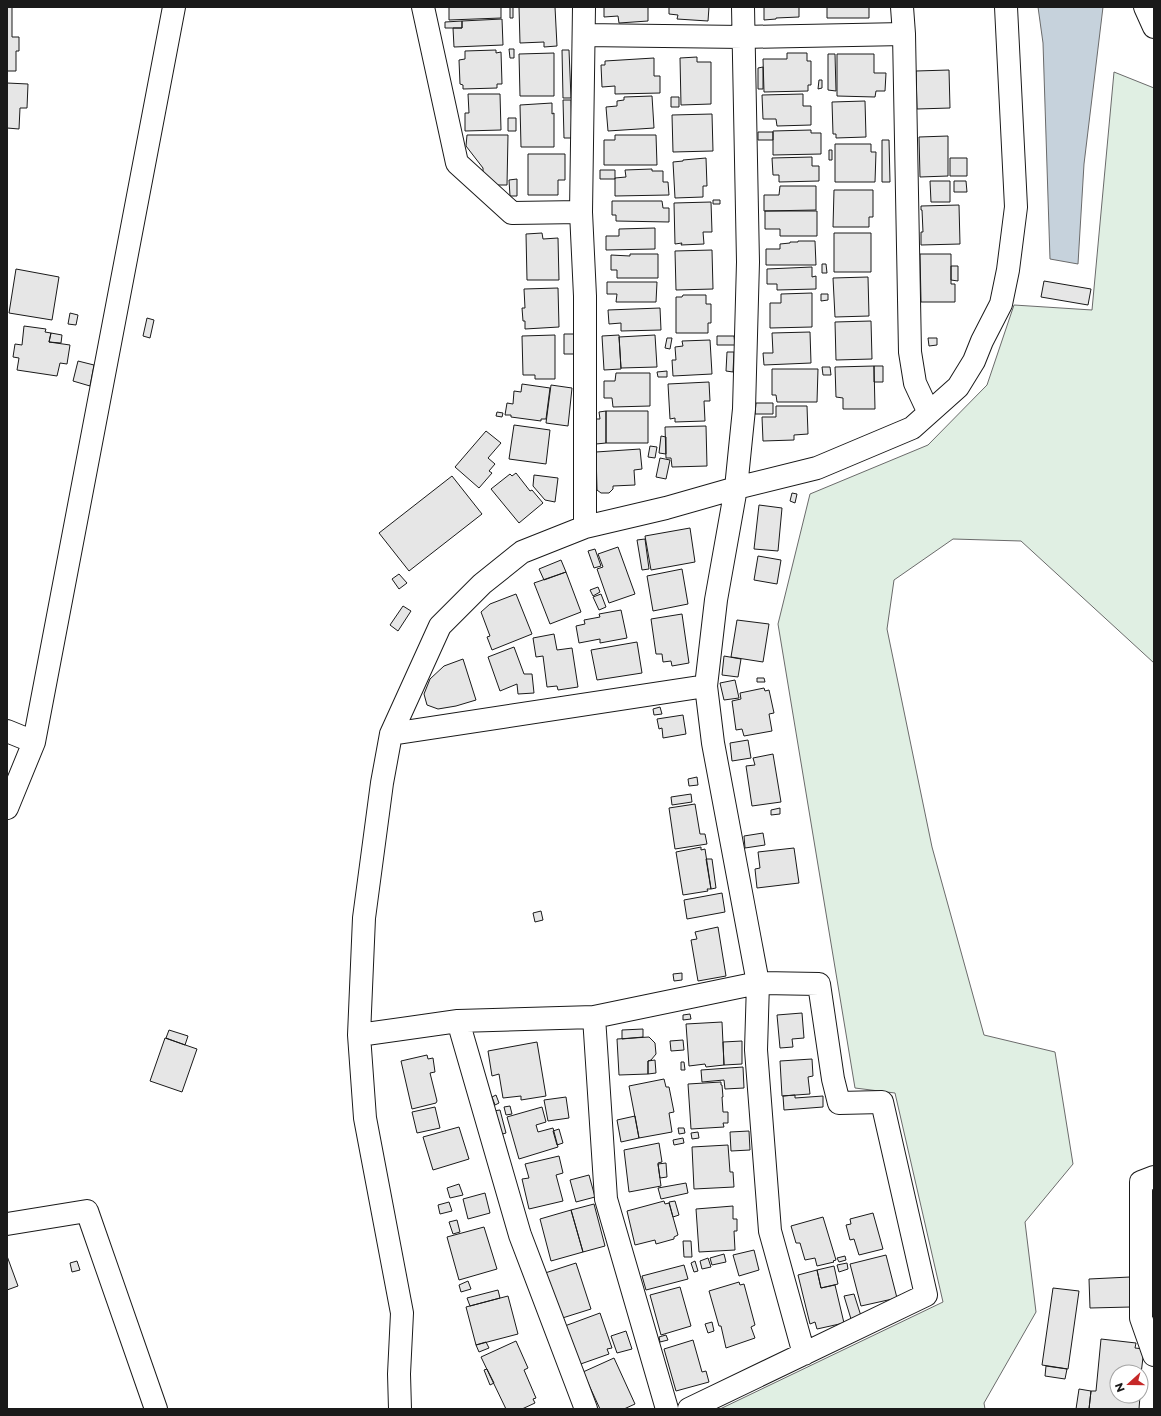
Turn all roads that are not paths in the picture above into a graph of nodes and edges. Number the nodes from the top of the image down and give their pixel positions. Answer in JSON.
{"nodes":[{"id":1,"x":174,"y":7,"type":"edge"},
{"id":2,"x":423,"y":7,"type":"edge"},
{"id":3,"x":584,"y":7,"type":"edge"},
{"id":4,"x":743,"y":7,"type":"edge"},
{"id":5,"x":902,"y":7,"type":"edge"},
{"id":6,"x":1006,"y":7,"type":"edge"},
{"id":7,"x":1145,"y":7,"type":"edge"},
{"id":8,"x":1154,"y":27,"type":"edge"},
{"id":9,"x":904,"y":34,"type":"junction"},
{"id":10,"x":584,"y":35,"type":"junction"},
{"id":11,"x":743,"y":37,"type":"junction"},
{"id":12,"x":581,"y":212,"type":"junction"},
{"id":13,"x":929,"y":413,"type":"junction"},
{"id":14,"x":736,"y":488,"type":"junction"},
{"id":15,"x":585,"y":527,"type":"junction"},
{"id":16,"x":706,"y":686,"type":"junction"},
{"id":17,"x":7,"y":731,"type":"edge"},
{"id":18,"x":391,"y":734,"type":"junction"},
{"id":19,"x":34,"y":742,"type":"junction"},
{"id":20,"x":7,"y":808,"type":"edge"},
{"id":21,"x":758,"y":983,"type":"junction"},
{"id":22,"x":594,"y":1018,"type":"junction"},
{"id":23,"x":458,"y":1021,"type":"junction"},
{"id":24,"x":359,"y":1034,"type":"junction"},
{"id":25,"x":1154,"y":1177,"type":"edge"},
{"id":26,"x":7,"y":1224,"type":"edge"},
{"id":27,"x":804,"y":1354,"type":"junction"},
{"id":28,"x":1154,"y":1355,"type":"edge"},
{"id":29,"x":156,"y":1409,"type":"edge"},
{"id":30,"x":400,"y":1409,"type":"edge"},
{"id":31,"x":586,"y":1409,"type":"edge"},
{"id":32,"x":667,"y":1409,"type":"edge"},
{"id":33,"x":689,"y":1409,"type":"edge"}],
"edges":[{"from":1,"to":19,"type":"street"},
{"from":2,"to":12,"type":"street"},
{"from":3,"to":10,"type":"street"},
{"from":4,"to":11,"type":"street"},
{"from":5,"to":9,"type":"street"},
{"from":6,"to":13,"type":"street"},
{"from":7,"to":8,"type":"street"},
{"from":9,"to":11,"type":"street"},
{"from":9,"to":13,"type":"street"},
{"from":10,"to":11,"type":"street"},
{"from":10,"to":12,"type":"street"},
{"from":11,"to":14,"type":"street"},
{"from":12,"to":15,"type":"street"},
{"from":13,"to":14,"type":"street"},
{"from":14,"to":15,"type":"street"},
{"from":14,"to":16,"type":"street"},
{"from":15,"to":18,"type":"street"},
{"from":16,"to":18,"type":"street"},
{"from":16,"to":21,"type":"street"},
{"from":17,"to":19,"type":"street"},
{"from":18,"to":24,"type":"street"},
{"from":19,"to":20,"type":"street"},
{"from":21,"to":22,"type":"street"},
{"from":21,"to":27,"type":"street"},
{"from":21,"to":27,"type":"street"},
{"from":22,"to":23,"type":"street"},
{"from":22,"to":32,"type":"street"},
{"from":23,"to":24,"type":"street"},
{"from":23,"to":31,"type":"street"},
{"from":24,"to":30,"type":"street"},
{"from":25,"to":28,"type":"street"},
{"from":26,"to":29,"type":"street"},
{"from":27,"to":33,"type":"street"}]}
